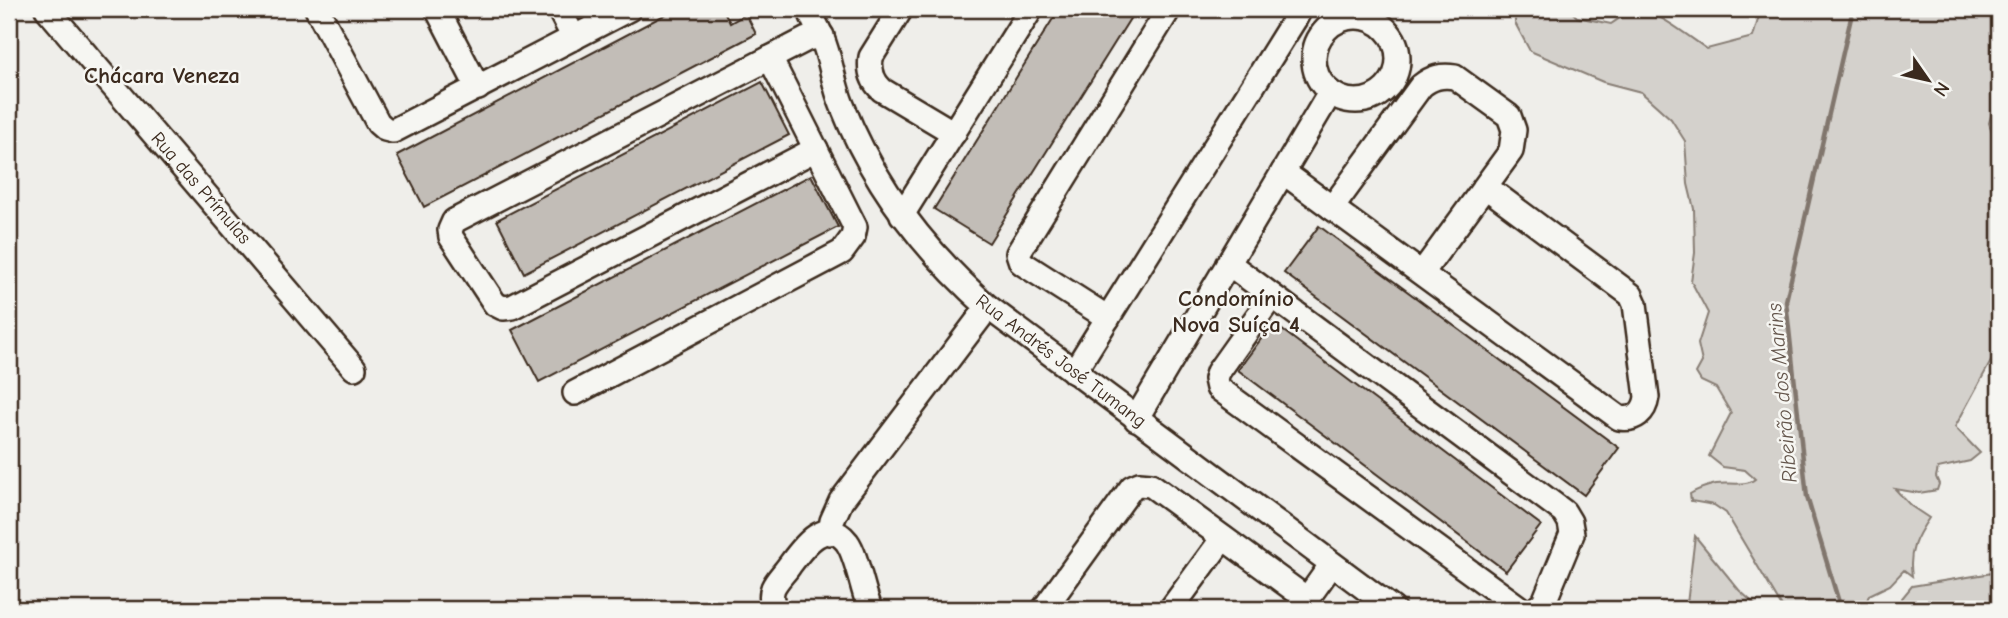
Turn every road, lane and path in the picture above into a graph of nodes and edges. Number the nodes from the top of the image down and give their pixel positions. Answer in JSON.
{"nodes":[{"id":1,"x":47,"y":9,"type":"edge"},
{"id":2,"x":317,"y":9,"type":"edge"},
{"id":3,"x":437,"y":9,"type":"edge"},
{"id":4,"x":559,"y":9,"type":"edge"},
{"id":5,"x":629,"y":9,"type":"edge"},
{"id":6,"x":810,"y":9,"type":"edge"},
{"id":7,"x":824,"y":9,"type":"edge"},
{"id":8,"x":901,"y":9,"type":"edge"},
{"id":9,"x":1031,"y":9,"type":"edge"},
{"id":10,"x":1169,"y":9,"type":"edge"},
{"id":11,"x":1300,"y":9,"type":"edge"},
{"id":12,"x":822,"y":36,"type":"junction"},
{"id":13,"x":574,"y":38,"type":"junction"},
{"id":14,"x":770,"y":58,"type":"junction"},
{"id":15,"x":478,"y":88,"type":"junction"},
{"id":16,"x":1330,"y":93,"type":"dead end"},
{"id":17,"x":954,"y":133,"type":"junction"},
{"id":18,"x":816,"y":149,"type":"junction"},
{"id":19,"x":1283,"y":172,"type":"junction"},
{"id":20,"x":1486,"y":187,"type":"junction"},
{"id":21,"x":1332,"y":208,"type":"junction"},
{"id":22,"x":902,"y":215,"type":"junction"},
{"id":23,"x":1228,"y":263,"type":"junction"},
{"id":24,"x":1422,"y":274,"type":"junction"},
{"id":25,"x":1272,"y":296,"type":"junction"},
{"id":26,"x":988,"y":307,"type":"junction"},
{"id":27,"x":1108,"y":318,"type":"junction"},
{"id":28,"x":354,"y":368,"type":"dead end"},
{"id":29,"x":1074,"y":372,"type":"junction"},
{"id":30,"x":575,"y":393,"type":"dead end"},
{"id":31,"x":1136,"y":419,"type":"junction"},
{"id":32,"x":830,"y":533,"type":"junction"},
{"id":33,"x":1223,"y":538,"type":"junction"},
{"id":34,"x":1332,"y":564,"type":"junction"},
{"id":35,"x":1303,"y":604,"type":"edge"},
{"id":36,"x":774,"y":609,"type":"edge"},
{"id":37,"x":865,"y":609,"type":"edge"},
{"id":38,"x":1044,"y":609,"type":"edge"},
{"id":39,"x":1171,"y":609,"type":"edge"},
{"id":40,"x":1393,"y":609,"type":"edge"},
{"id":41,"x":1521,"y":609,"type":"edge"},
{"id":42,"x":1536,"y":609,"type":"edge"}],
"edges":[{"from":1,"to":28,"type":"street","name":"Rua das Prímulas"},
{"from":2,"to":15,"type":"street"},
{"from":3,"to":15,"type":"street"},
{"from":4,"to":13,"type":"street"},
{"from":5,"to":13,"type":"street"},
{"from":6,"to":12,"type":"street"},
{"from":7,"to":12,"type":"street"},
{"from":8,"to":17,"type":"street"},
{"from":9,"to":17,"type":"street"},
{"from":10,"to":27,"type":"street"},
{"from":11,"to":27,"type":"street"},
{"from":12,"to":14,"type":"street"},
{"from":12,"to":22,"type":"street","name":"Rua Andrés José Tumang"},
{"from":13,"to":15,"type":"street"},
{"from":14,"to":18,"type":"street"},
{"from":14,"to":18,"type":"street"},
{"from":16,"to":19,"type":"street"},
{"from":17,"to":22,"type":"street"},
{"from":18,"to":30,"type":"street"},
{"from":19,"to":21,"type":"street"},
{"from":19,"to":23,"type":"street"},
{"from":20,"to":21,"type":"street"},
{"from":20,"to":24,"type":"street"},
{"from":20,"to":24,"type":"street"},
{"from":21,"to":24,"type":"street"},
{"from":22,"to":26,"type":"street","name":"Rua Andrés José Tumang"},
{"from":23,"to":25,"type":"street"},
{"from":23,"to":31,"type":"street"},
{"from":25,"to":41,"type":"street"},
{"from":25,"to":42,"type":"street"},
{"from":26,"to":29,"type":"street","name":"Rua Andrés José Tumang"},
{"from":26,"to":32,"type":"street"},
{"from":27,"to":29,"type":"street"},
{"from":29,"to":31,"type":"street","name":"Rua Andrés José Tumang"},
{"from":31,"to":34,"type":"street","name":"Rua Andrés José Tumang"},
{"from":32,"to":36,"type":"street"},
{"from":32,"to":37,"type":"street"},
{"from":33,"to":35,"type":"street"},
{"from":33,"to":38,"type":"street"},
{"from":33,"to":39,"type":"street"},
{"from":34,"to":35,"type":"street"},
{"from":34,"to":40,"type":"street","name":"Rua Andrés José Tumang"}]}
